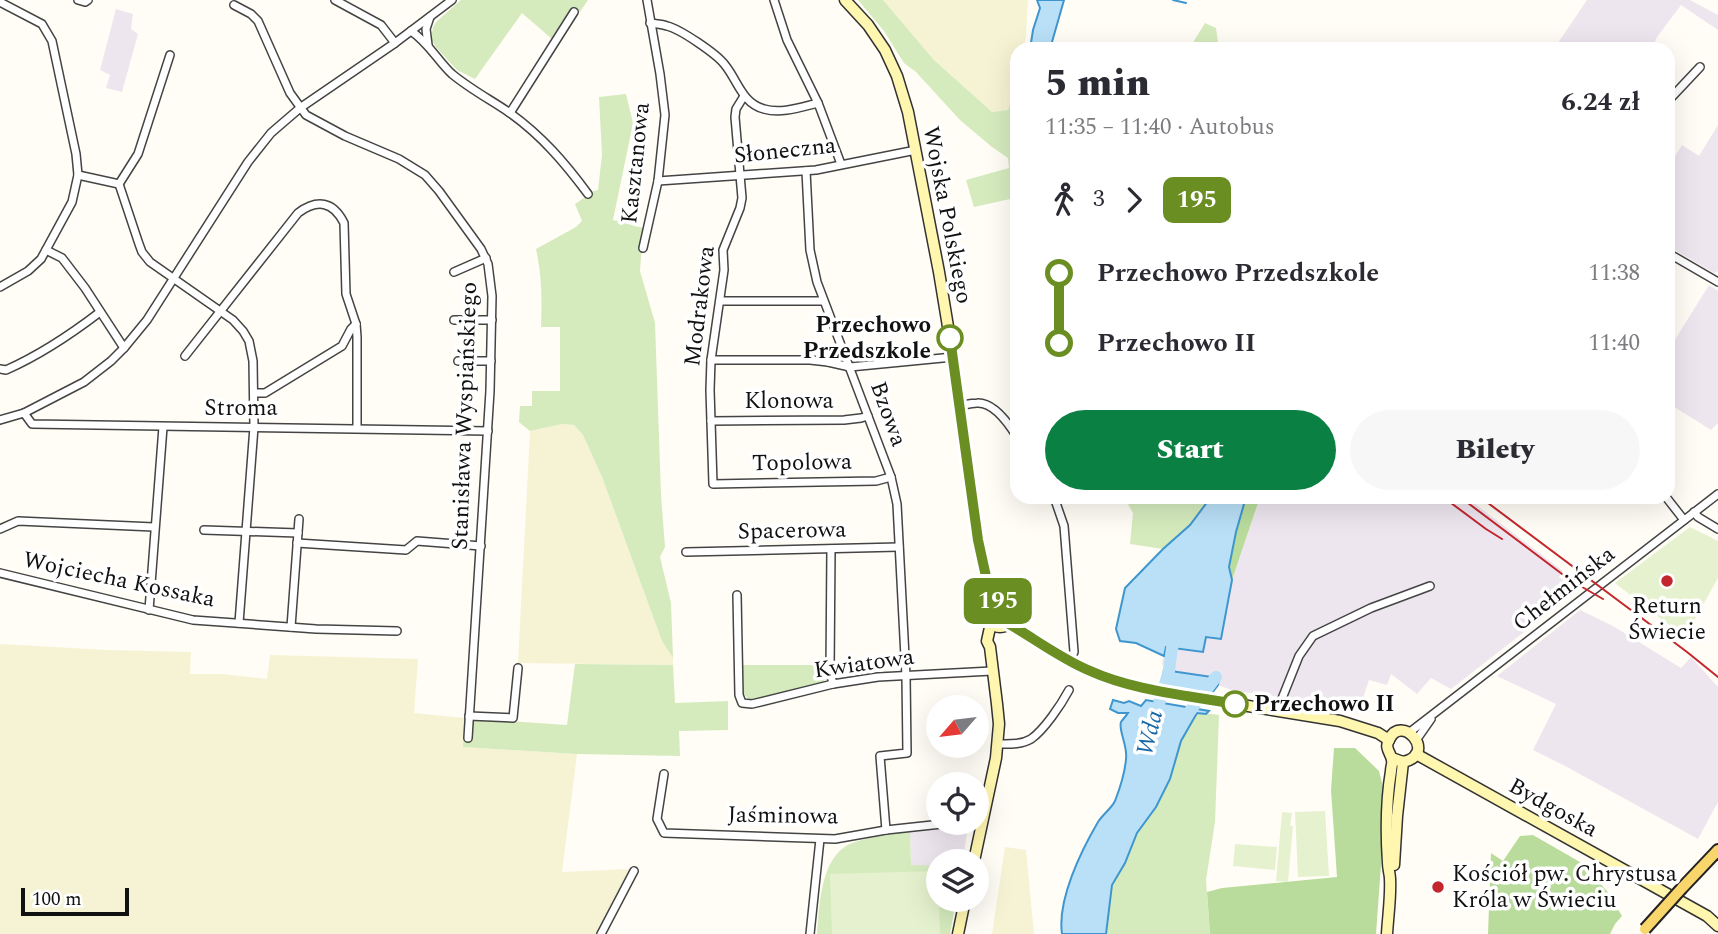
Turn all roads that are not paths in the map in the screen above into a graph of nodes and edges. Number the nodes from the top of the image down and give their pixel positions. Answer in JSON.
{"nodes":[{"id":1,"x":78,"y":0,"type":"edge"},
{"id":2,"x":88,"y":0,"type":"edge"},
{"id":3,"x":335,"y":0,"type":"edge"},
{"id":4,"x":452,"y":0,"type":"edge"},
{"id":5,"x":648,"y":0,"type":"edge"},
{"id":6,"x":774,"y":0,"type":"edge"},
{"id":7,"x":845,"y":0,"type":"edge"},
{"id":8,"x":0,"y":2,"type":"edge"},
{"id":9,"x":234,"y":5,"type":"dead end"},
{"id":10,"x":574,"y":12,"type":"dead end"},
{"id":11,"x":430,"y":17,"type":"junction"},
{"id":12,"x":650,"y":23,"type":"junction"},
{"id":13,"x":411,"y":31,"type":"junction"},
{"id":14,"x":395,"y":43,"type":"junction"},
{"id":15,"x":430,"y":49,"type":"junction"},
{"id":16,"x":170,"y":55,"type":"dead end"},
{"id":17,"x":1700,"y":67,"type":"dead end"},
{"id":18,"x":1675,"y":94,"type":"edge"},
{"id":19,"x":744,"y":96,"type":"junction"},
{"id":20,"x":818,"y":103,"type":"junction"},
{"id":21,"x":300,"y":108,"type":"junction"},
{"id":22,"x":510,"y":113,"type":"junction"},
{"id":23,"x":916,"y":150,"type":"junction"},
{"id":24,"x":841,"y":164,"type":"junction"},
{"id":25,"x":806,"y":171,"type":"junction"},
{"id":26,"x":78,"y":175,"type":"junction"},
{"id":27,"x":740,"y":176,"type":"junction"},
{"id":28,"x":657,"y":181,"type":"junction"},
{"id":29,"x":119,"y":184,"type":"junction"},
{"id":30,"x":588,"y":194,"type":"dead end"},
{"id":31,"x":643,"y":248,"type":"dead end"},
{"id":32,"x":46,"y":250,"type":"junction"},
{"id":33,"x":1675,"y":257,"type":"edge"},
{"id":34,"x":486,"y":258,"type":"junction"},
{"id":35,"x":453,"y":272,"type":"dead end"},
{"id":36,"x":174,"y":279,"type":"junction"},
{"id":37,"x":1718,"y":282,"type":"edge"},
{"id":38,"x":0,"y":287,"type":"edge"},
{"id":39,"x":720,"y":301,"type":"junction"},
{"id":40,"x":823,"y":301,"type":"junction"},
{"id":41,"x":221,"y":311,"type":"junction"},
{"id":42,"x":100,"y":312,"type":"junction"},
{"id":43,"x":454,"y":320,"type":"dead end"},
{"id":44,"x":492,"y":320,"type":"junction"},
{"id":45,"x":356,"y":324,"type":"junction"},
{"id":46,"x":841,"y":346,"type":"junction"},
{"id":47,"x":124,"y":348,"type":"junction"},
{"id":48,"x":186,"y":356,"type":"dead end"},
{"id":49,"x":953,"y":358,"type":"junction"},
{"id":50,"x":710,"y":360,"type":"junction"},
{"id":51,"x":458,"y":361,"type":"dead end"},
{"id":52,"x":491,"y":361,"type":"junction"},
{"id":53,"x":828,"y":362,"type":"junction"},
{"id":54,"x":850,"y":367,"type":"junction"},
{"id":55,"x":0,"y":369,"type":"edge"},
{"id":56,"x":254,"y":393,"type":"junction"},
{"id":57,"x":959,"y":406,"type":"junction"},
{"id":58,"x":24,"y":413,"type":"junction"},
{"id":59,"x":868,"y":416,"type":"junction"},
{"id":60,"x":0,"y":420,"type":"edge"},
{"id":61,"x":710,"y":421,"type":"junction"},
{"id":62,"x":163,"y":427,"type":"junction"},
{"id":63,"x":254,"y":427,"type":"junction"},
{"id":64,"x":1010,"y":427,"type":"edge"},
{"id":65,"x":356,"y":429,"type":"junction"},
{"id":66,"x":488,"y":431,"type":"junction"},
{"id":67,"x":891,"y":477,"type":"junction"},
{"id":68,"x":713,"y":484,"type":"joint"},
{"id":69,"x":1718,"y":494,"type":"edge"},
{"id":70,"x":1057,"y":504,"type":"edge"},
{"id":71,"x":1671,"y":504,"type":"edge"},
{"id":72,"x":1694,"y":512,"type":"junction"},
{"id":73,"x":299,"y":519,"type":"dead end"},
{"id":74,"x":1684,"y":520,"type":"junction"},
{"id":75,"x":154,"y":527,"type":"junction"},
{"id":76,"x":1718,"y":528,"type":"edge"},
{"id":77,"x":0,"y":529,"type":"edge"},
{"id":78,"x":204,"y":530,"type":"dead end"},
{"id":79,"x":246,"y":531,"type":"junction"},
{"id":80,"x":298,"y":533,"type":"junction"},
{"id":81,"x":297,"y":543,"type":"junction"},
{"id":82,"x":481,"y":546,"type":"junction"},
{"id":83,"x":899,"y":547,"type":"junction"},
{"id":84,"x":831,"y":549,"type":"junction"},
{"id":85,"x":686,"y":552,"type":"dead end"},
{"id":86,"x":0,"y":573,"type":"edge"},
{"id":87,"x":1430,"y":586,"type":"dead end"},
{"id":88,"x":737,"y":595,"type":"dead end"},
{"id":89,"x":996,"y":602,"type":"junction"},
{"id":90,"x":149,"y":610,"type":"junction"},
{"id":91,"x":1003,"y":623,"type":"junction"},
{"id":92,"x":239,"y":624,"type":"junction"},
{"id":93,"x":291,"y":627,"type":"junction"},
{"id":94,"x":397,"y":631,"type":"dead end"},
{"id":95,"x":1069,"y":661,"type":"junction"},
{"id":96,"x":518,"y":668,"type":"dead end"},
{"id":97,"x":992,"y":671,"type":"junction"},
{"id":98,"x":906,"y":676,"type":"junction"},
{"id":99,"x":833,"y":684,"type":"junction"},
{"id":100,"x":1069,"y":690,"type":"dead end"},
{"id":101,"x":1279,"y":711,"type":"junction"},
{"id":102,"x":470,"y":716,"type":"junction"},
{"id":103,"x":1413,"y":736,"type":"junction"},
{"id":104,"x":468,"y":738,"type":"dead end"},
{"id":105,"x":1389,"y":740,"type":"junction"},
{"id":106,"x":998,"y":744,"type":"junction"},
{"id":107,"x":1416,"y":754,"type":"junction"},
{"id":108,"x":1392,"y":758,"type":"junction"},
{"id":109,"x":1403,"y":762,"type":"junction"},
{"id":110,"x":664,"y":774,"type":"dead end"},
{"id":111,"x":989,"y":781,"type":"edge"},
{"id":112,"x":926,"y":826,"type":"edge"},
{"id":113,"x":886,"y":830,"type":"junction"},
{"id":114,"x":820,"y":839,"type":"junction"},
{"id":115,"x":1718,"y":850,"type":"edge"},
{"id":116,"x":634,"y":871,"type":"dead end"},
{"id":117,"x":1390,"y":879,"type":"junction"},
{"id":118,"x":963,"y":912,"type":"edge"},
{"id":119,"x":1713,"y":918,"type":"edge"},
{"id":120,"x":1718,"y":926,"type":"edge"},
{"id":121,"x":1643,"y":932,"type":"edge"},
{"id":122,"x":603,"y":933,"type":"edge"},
{"id":123,"x":810,"y":934,"type":"edge"},
{"id":124,"x":958,"y":934,"type":"edge"},
{"id":125,"x":1387,"y":934,"type":"edge"}],
"edges":[{"from":1,"to":2,"type":"street"},
{"from":3,"to":14,"type":"street"},
{"from":4,"to":11,"type":"street"},
{"from":5,"to":12,"type":"street","name":"Kasztanowa"},
{"from":6,"to":20,"type":"street"},
{"from":7,"to":23,"type":"street","name":"Wojska Polskiego"},
{"from":8,"to":26,"type":"street"},
{"from":9,"to":21,"type":"street"},
{"from":10,"to":22,"type":"street"},
{"from":11,"to":13,"type":"street"},
{"from":11,"to":15,"type":"street"},
{"from":12,"to":19,"type":"street"},
{"from":12,"to":28,"type":"street","name":"Kasztanowa"},
{"from":13,"to":14,"type":"street"},
{"from":13,"to":15,"type":"street"},
{"from":14,"to":21,"type":"street"},
{"from":15,"to":22,"type":"street"},
{"from":16,"to":29,"type":"street"},
{"from":17,"to":18,"type":"street"},
{"from":19,"to":20,"type":"street"},
{"from":19,"to":27,"type":"street","name":"Modrakowa"},
{"from":20,"to":24,"type":"street"},
{"from":21,"to":34,"type":"street","name":"Stanisława Wyspiańskiego"},
{"from":21,"to":36,"type":"street"},
{"from":22,"to":30,"type":"street"},
{"from":23,"to":24,"type":"street","name":"Słoneczna"},
{"from":23,"to":49,"type":"street","name":"Wojska Polskiego"},
{"from":24,"to":25,"type":"street","name":"Słoneczna"},
{"from":25,"to":27,"type":"street","name":"Słoneczna"},
{"from":25,"to":40,"type":"street","name":"Bzowa"},
{"from":26,"to":29,"type":"street"},
{"from":26,"to":32,"type":"street"},
{"from":27,"to":28,"type":"street","name":"Słoneczna"},
{"from":27,"to":39,"type":"street","name":"Modrakowa"},
{"from":28,"to":31,"type":"street","name":"Kasztanowa"},
{"from":29,"to":36,"type":"street"},
{"from":32,"to":38,"type":"street"},
{"from":32,"to":42,"type":"street"},
{"from":33,"to":37,"type":"street"},
{"from":34,"to":35,"type":"street"},
{"from":34,"to":44,"type":"street","name":"Stanisława Wyspiańskiego"},
{"from":36,"to":41,"type":"street"},
{"from":36,"to":47,"type":"street"},
{"from":39,"to":40,"type":"street"},
{"from":39,"to":50,"type":"street","name":"Modrakowa"},
{"from":40,"to":46,"type":"street","name":"Bzowa"},
{"from":41,"to":45,"type":"street"},
{"from":41,"to":48,"type":"street"},
{"from":41,"to":56,"type":"street"},
{"from":42,"to":47,"type":"street"},
{"from":42,"to":55,"type":"street"},
{"from":43,"to":44,"type":"street"},
{"from":44,"to":52,"type":"street","name":"Stanisława Wyspiańskiego"},
{"from":45,"to":56,"type":"street"},
{"from":45,"to":65,"type":"street"},
{"from":46,"to":53,"type":"street"},
{"from":46,"to":54,"type":"street","name":"Bzowa"},
{"from":47,"to":58,"type":"street"},
{"from":49,"to":54,"type":"street"},
{"from":49,"to":57,"type":"street","name":"Wojska Polskiego"},
{"from":50,"to":53,"type":"street"},
{"from":50,"to":61,"type":"street","name":"Modrakowa"},
{"from":51,"to":52,"type":"street"},
{"from":52,"to":66,"type":"street","name":"Stanisława Wyspiańskiego"},
{"from":53,"to":54,"type":"street"},
{"from":54,"to":59,"type":"street","name":"Bzowa"},
{"from":56,"to":63,"type":"street"},
{"from":57,"to":64,"type":"street"},
{"from":57,"to":89,"type":"street","name":"Wojska Polskiego"},
{"from":58,"to":60,"type":"street"},
{"from":58,"to":62,"type":"street","name":"Stroma"},
{"from":59,"to":61,"type":"street","name":"Klonowa"},
{"from":59,"to":67,"type":"street","name":"Bzowa"},
{"from":61,"to":68,"type":"street","name":"Modrakowa"},
{"from":62,"to":63,"type":"street","name":"Stroma"},
{"from":62,"to":75,"type":"street"},
{"from":63,"to":65,"type":"street","name":"Stroma"},
{"from":63,"to":79,"type":"street"},
{"from":65,"to":66,"type":"street","name":"Stroma"},
{"from":66,"to":82,"type":"street","name":"Stanisława Wyspiańskiego"},
{"from":67,"to":68,"type":"street","name":"Topolowa"},
{"from":67,"to":83,"type":"street","name":"Bzowa"},
{"from":69,"to":72,"type":"street","name":"Chełmińska"},
{"from":70,"to":95,"type":"street"},
{"from":71,"to":74,"type":"street"},
{"from":72,"to":74,"type":"street","name":"Chełmińska"},
{"from":72,"to":76,"type":"street"},
{"from":73,"to":80,"type":"street"},
{"from":74,"to":103,"type":"street","name":"Chełmińska"},
{"from":75,"to":77,"type":"street"},
{"from":75,"to":90,"type":"street"},
{"from":78,"to":79,"type":"street"},
{"from":79,"to":80,"type":"street"},
{"from":79,"to":92,"type":"street"},
{"from":80,"to":81,"type":"street"},
{"from":81,"to":82,"type":"street"},
{"from":81,"to":93,"type":"street"},
{"from":82,"to":102,"type":"street","name":"Stanisława Wyspiańskiego"},
{"from":83,"to":84,"type":"street","name":"Spacerowa"},
{"from":83,"to":98,"type":"street","name":"Bzowa"},
{"from":84,"to":85,"type":"street","name":"Spacerowa"},
{"from":84,"to":99,"type":"street"},
{"from":86,"to":90,"type":"street","name":"Wojciecha Kossaka"},
{"from":87,"to":101,"type":"street"},
{"from":88,"to":99,"type":"street","name":"Kwiatowa"},
{"from":89,"to":91,"type":"street"},
{"from":89,"to":91,"type":"street"},
{"from":90,"to":92,"type":"street","name":"Wojciecha Kossaka"},
{"from":91,"to":95,"type":"street"},
{"from":91,"to":97,"type":"street"},
{"from":92,"to":93,"type":"street","name":"Wojciecha Kossaka"},
{"from":93,"to":94,"type":"street","name":"Wojciecha Kossaka"},
{"from":95,"to":101,"type":"street"},
{"from":96,"to":102,"type":"street"},
{"from":97,"to":98,"type":"street","name":"Kwiatowa"},
{"from":97,"to":106,"type":"street"},
{"from":98,"to":99,"type":"street","name":"Kwiatowa"},
{"from":98,"to":113,"type":"street","name":"Bzowa"},
{"from":100,"to":106,"type":"street"},
{"from":101,"to":105,"type":"street"},
{"from":102,"to":104,"type":"street","name":"Stanisława Wyspiańskiego"},
{"from":103,"to":105,"type":"street"},
{"from":103,"to":107,"type":"street"},
{"from":105,"to":108,"type":"street"},
{"from":106,"to":111,"type":"street"},
{"from":107,"to":109,"type":"street"},
{"from":107,"to":119,"type":"street","name":"Bydgoska"},
{"from":108,"to":109,"type":"street"},
{"from":108,"to":117,"type":"street"},
{"from":109,"to":117,"type":"street"},
{"from":110,"to":114,"type":"street","name":"Jaśminowa"},
{"from":112,"to":113,"type":"street","name":"Jaśminowa"},
{"from":113,"to":114,"type":"street","name":"Jaśminowa"},
{"from":114,"to":123,"type":"street"},
{"from":115,"to":121,"type":"main road","bridge":true},
{"from":116,"to":122,"type":"street"},
{"from":117,"to":125,"type":"street"},
{"from":118,"to":124,"type":"street"},
{"from":119,"to":120,"type":"street","name":"Bydgoska"}]}
